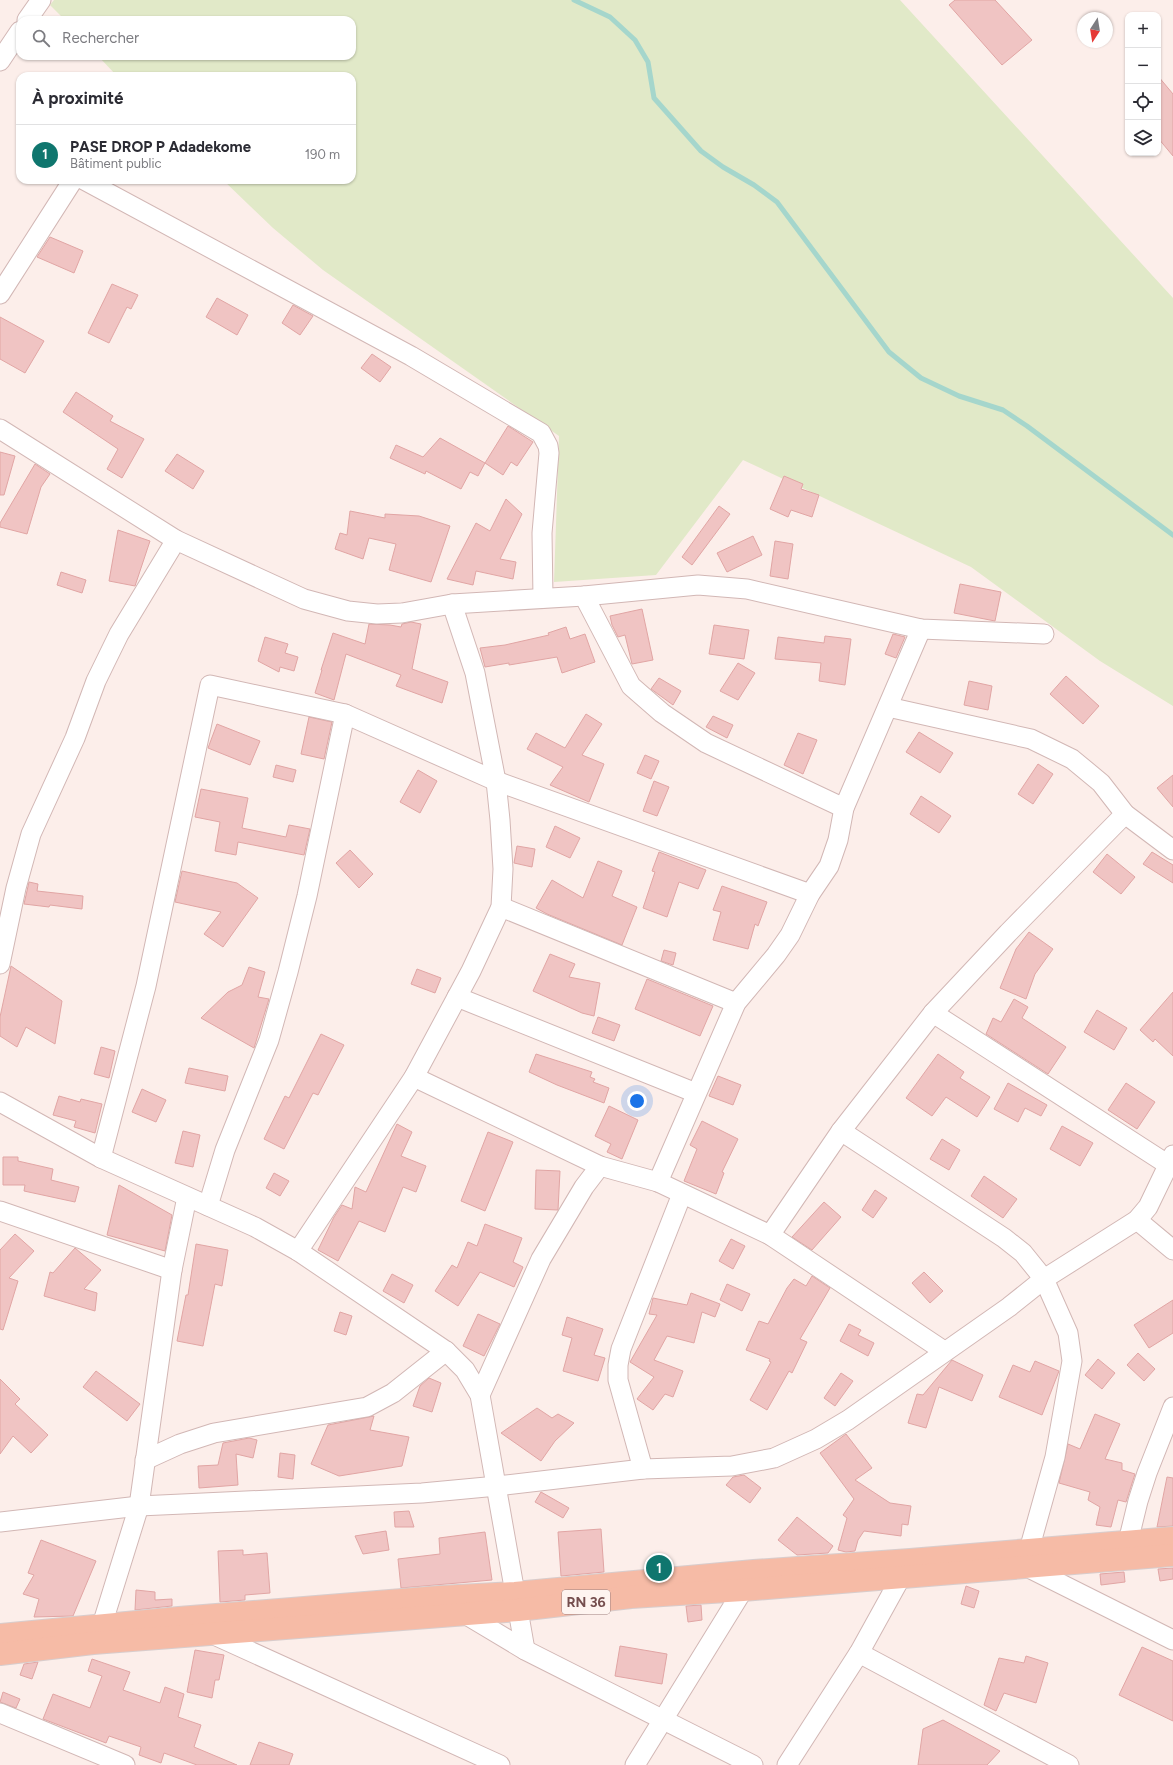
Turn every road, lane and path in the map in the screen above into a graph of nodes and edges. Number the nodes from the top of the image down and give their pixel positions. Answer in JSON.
{"nodes":[{"id":1,"x":40,"y":0,"type":"edge"},
{"id":2,"x":30,"y":16,"type":"edge"},
{"id":3,"x":16,"y":37,"type":"edge"},
{"id":4,"x":0,"y":61,"type":"edge"},
{"id":5,"x":70,"y":184,"type":"edge"},
{"id":6,"x":91,"y":184,"type":"edge"},
{"id":7,"x":0,"y":294,"type":"edge"},
{"id":8,"x":0,"y":429,"type":"edge"},
{"id":9,"x":176,"y":540,"type":"junction"},
{"id":10,"x":584,"y":596,"type":"junction"},
{"id":11,"x":543,"y":598,"type":"junction"},
{"id":12,"x":452,"y":604,"type":"junction"},
{"id":13,"x":921,"y":630,"type":"junction"},
{"id":14,"x":1044,"y":634,"type":"dead end"},
{"id":15,"x":888,"y":707,"type":"junction"},
{"id":16,"x":345,"y":714,"type":"junction"},
{"id":17,"x":496,"y":781,"type":"junction"},
{"id":18,"x":844,"y":808,"type":"junction"},
{"id":19,"x":1125,"y":814,"type":"junction"},
{"id":20,"x":1173,"y":850,"type":"edge"},
{"id":21,"x":810,"y":894,"type":"junction"},
{"id":22,"x":501,"y":907,"type":"junction"},
{"id":23,"x":0,"y":964,"type":"edge"},
{"id":24,"x":457,"y":997,"type":"junction"},
{"id":25,"x":736,"y":1003,"type":"junction"},
{"id":26,"x":933,"y":1013,"type":"junction"},
{"id":27,"x":414,"y":1077,"type":"junction"},
{"id":28,"x":696,"y":1093,"type":"junction"},
{"id":29,"x":0,"y":1102,"type":"edge"},
{"id":30,"x":840,"y":1131,"type":"junction"},
{"id":31,"x":101,"y":1158,"type":"junction"},
{"id":32,"x":1170,"y":1160,"type":"edge"},
{"id":33,"x":600,"y":1166,"type":"junction"},
{"id":34,"x":658,"y":1182,"type":"junction"},
{"id":35,"x":682,"y":1194,"type":"junction"},
{"id":36,"x":187,"y":1197,"type":"junction"},
{"id":37,"x":208,"y":1206,"type":"junction"},
{"id":38,"x":0,"y":1211,"type":"edge"},
{"id":39,"x":1137,"y":1220,"type":"junction"},
{"id":40,"x":770,"y":1235,"type":"junction"},
{"id":41,"x":1173,"y":1250,"type":"edge"},
{"id":42,"x":298,"y":1251,"type":"junction"},
{"id":43,"x":172,"y":1270,"type":"junction"},
{"id":44,"x":1044,"y":1279,"type":"junction"},
{"id":45,"x":446,"y":1351,"type":"junction"},
{"id":46,"x":944,"y":1351,"type":"junction"},
{"id":47,"x":480,"y":1395,"type":"junction"},
{"id":48,"x":1173,"y":1407,"type":"edge"},
{"id":49,"x":145,"y":1460,"type":"junction"},
{"id":50,"x":643,"y":1469,"type":"junction"},
{"id":51,"x":497,"y":1486,"type":"junction"},
{"id":52,"x":139,"y":1506,"type":"junction"},
{"id":53,"x":0,"y":1522,"type":"edge"},
{"id":54,"x":1173,"y":1538,"type":"edge"},
{"id":55,"x":1128,"y":1542,"type":"junction"},
{"id":56,"x":1173,"y":1555,"type":"edge"},
{"id":57,"x":1028,"y":1559,"type":"junction"},
{"id":58,"x":901,"y":1577,"type":"junction"},
{"id":59,"x":743,"y":1590,"type":"junction"},
{"id":60,"x":517,"y":1602,"type":"junction"},
{"id":61,"x":466,"y":1614,"type":"junction"},
{"id":62,"x":102,"y":1625,"type":"junction"},
{"id":63,"x":212,"y":1634,"type":"junction"},
{"id":64,"x":0,"y":1635,"type":"edge"},
{"id":65,"x":1173,"y":1640,"type":"edge"},
{"id":66,"x":525,"y":1650,"type":"junction"},
{"id":67,"x":859,"y":1653,"type":"junction"},
{"id":68,"x":0,"y":1654,"type":"edge"},
{"id":69,"x":0,"y":1713,"type":"edge"},
{"id":70,"x":664,"y":1720,"type":"junction"},
{"id":71,"x":125,"y":1765,"type":"edge"},
{"id":72,"x":500,"y":1765,"type":"edge"},
{"id":73,"x":635,"y":1765,"type":"edge"},
{"id":74,"x":753,"y":1765,"type":"edge"},
{"id":75,"x":787,"y":1765,"type":"edge"},
{"id":76,"x":1069,"y":1765,"type":"edge"}],
"edges":[{"from":1,"to":2,"type":"street"},
{"from":3,"to":4,"type":"street"},
{"from":5,"to":7,"type":"street"},
{"from":6,"to":11,"type":"street"},
{"from":8,"to":9,"type":"street"},
{"from":9,"to":12,"type":"street"},
{"from":9,"to":23,"type":"street"},
{"from":10,"to":11,"type":"street"},
{"from":10,"to":13,"type":"street"},
{"from":10,"to":18,"type":"street"},
{"from":11,"to":12,"type":"street"},
{"from":12,"to":17,"type":"street"},
{"from":13,"to":14,"type":"street"},
{"from":13,"to":15,"type":"street"},
{"from":15,"to":18,"type":"street"},
{"from":15,"to":19,"type":"street"},
{"from":16,"to":17,"type":"street"},
{"from":16,"to":31,"type":"street"},
{"from":16,"to":37,"type":"street"},
{"from":17,"to":21,"type":"street"},
{"from":17,"to":22,"type":"street"},
{"from":18,"to":21,"type":"street"},
{"from":19,"to":20,"type":"street"},
{"from":19,"to":26,"type":"street"},
{"from":21,"to":25,"type":"street"},
{"from":22,"to":24,"type":"street"},
{"from":22,"to":25,"type":"street"},
{"from":24,"to":27,"type":"street"},
{"from":24,"to":28,"type":"street"},
{"from":25,"to":28,"type":"street"},
{"from":26,"to":30,"type":"street"},
{"from":26,"to":32,"type":"street"},
{"from":27,"to":33,"type":"street"},
{"from":27,"to":42,"type":"street"},
{"from":28,"to":34,"type":"street"},
{"from":29,"to":31,"type":"street"},
{"from":30,"to":40,"type":"street"},
{"from":30,"to":44,"type":"street"},
{"from":31,"to":36,"type":"street"},
{"from":32,"to":39,"type":"street"},
{"from":33,"to":34,"type":"street"},
{"from":33,"to":47,"type":"street"},
{"from":34,"to":35,"type":"street"},
{"from":35,"to":40,"type":"street"},
{"from":35,"to":50,"type":"street"},
{"from":36,"to":37,"type":"street"},
{"from":36,"to":43,"type":"street"},
{"from":37,"to":42,"type":"street"},
{"from":38,"to":43,"type":"street"},
{"from":39,"to":41,"type":"street"},
{"from":39,"to":44,"type":"street"},
{"from":40,"to":46,"type":"street"},
{"from":42,"to":45,"type":"street"},
{"from":43,"to":49,"type":"street"},
{"from":44,"to":46,"type":"street"},
{"from":44,"to":57,"type":"street"},
{"from":45,"to":47,"type":"street"},
{"from":45,"to":49,"type":"street"},
{"from":46,"to":50,"type":"street"},
{"from":47,"to":51,"type":"street"},
{"from":48,"to":55,"type":"street"},
{"from":49,"to":52,"type":"street"},
{"from":50,"to":51,"type":"street"},
{"from":51,"to":52,"type":"street"},
{"from":51,"to":60,"type":"street"},
{"from":52,"to":53,"type":"street"},
{"from":52,"to":62,"type":"street"},
{"from":54,"to":55,"type":"main road","number":"RN 36"},
{"from":55,"to":57,"type":"main road","number":"RN 36"},
{"from":56,"to":57,"type":"main road","number":"RN 36"},
{"from":57,"to":58,"type":"main road","number":"RN 36"},
{"from":57,"to":60,"type":"main road","number":"RN 36"},
{"from":57,"to":65,"type":"street"},
{"from":58,"to":59,"type":"main road","number":"RN 36"},
{"from":58,"to":67,"type":"street"},
{"from":59,"to":60,"type":"main road","number":"RN 36"},
{"from":59,"to":70,"type":"street"},
{"from":60,"to":61,"type":"main road","number":"RN 36"},
{"from":60,"to":62,"type":"main road","number":"RN 36"},
{"from":60,"to":66,"type":"street"},
{"from":61,"to":63,"type":"main road","number":"RN 36"},
{"from":61,"to":66,"type":"street"},
{"from":62,"to":64,"type":"main road","number":"RN 36"},
{"from":63,"to":68,"type":"main road","number":"RN 36"},
{"from":63,"to":72,"type":"street"},
{"from":66,"to":70,"type":"street"},
{"from":67,"to":75,"type":"street"},
{"from":67,"to":76,"type":"street"},
{"from":69,"to":71,"type":"street"},
{"from":70,"to":73,"type":"street"},
{"from":70,"to":74,"type":"street"}]}
